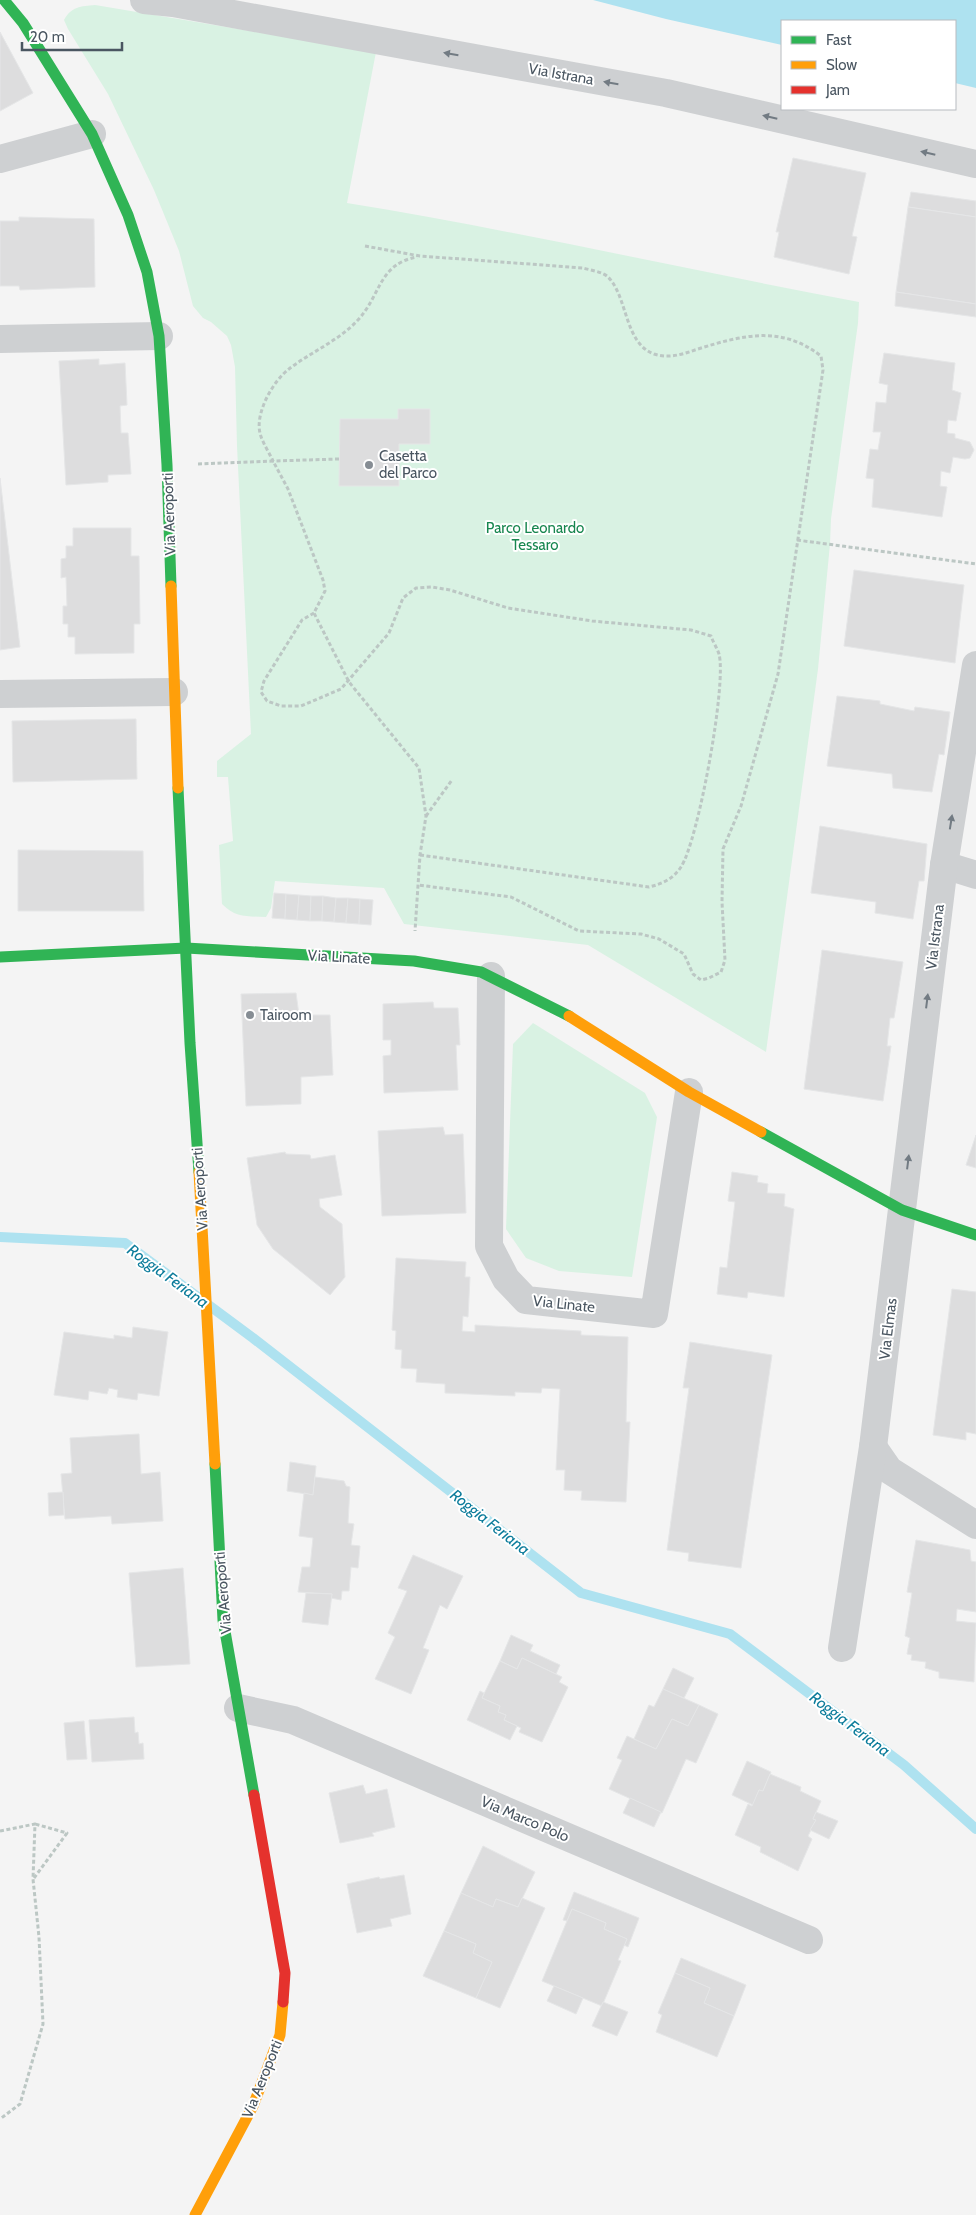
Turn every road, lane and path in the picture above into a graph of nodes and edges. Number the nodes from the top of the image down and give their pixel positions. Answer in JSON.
{"nodes":[{"id":1,"x":4,"y":0,"type":"edge"},
{"id":2,"x":144,"y":0,"type":"edge"},
{"id":3,"x":92,"y":134,"type":"junction"},
{"id":4,"x":0,"y":159,"type":"edge"},
{"id":5,"x":976,"y":164,"type":"edge"},
{"id":6,"x":366,"y":246,"type":"dead end"},
{"id":7,"x":420,"y":256,"type":"junction"},
{"id":8,"x":159,"y":336,"type":"junction"},
{"id":9,"x":0,"y":339,"type":"edge"},
{"id":10,"x":340,"y":460,"type":"dead end"},
{"id":11,"x":273,"y":461,"type":"junction"},
{"id":12,"x":167,"y":465,"type":"junction"},
{"id":13,"x":796,"y":540,"type":"junction"},
{"id":14,"x":976,"y":564,"type":"edge"},
{"id":15,"x":314,"y":613,"type":"junction"},
{"id":16,"x":976,"y":665,"type":"edge"},
{"id":17,"x":349,"y":682,"type":"junction"},
{"id":18,"x":174,"y":692,"type":"junction"},
{"id":19,"x":0,"y":694,"type":"edge"},
{"id":20,"x":452,"y":780,"type":"dead end"},
{"id":21,"x":426,"y":816,"type":"junction"},
{"id":22,"x":420,"y":854,"type":"junction"},
{"id":23,"x":944,"y":864,"type":"junction"},
{"id":24,"x":976,"y":875,"type":"edge"},
{"id":25,"x":418,"y":886,"type":"junction"},
{"id":26,"x":186,"y":948,"type":"junction"},
{"id":27,"x":0,"y":958,"type":"edge"},
{"id":28,"x":414,"y":961,"type":"junction"},
{"id":29,"x":491,"y":976,"type":"junction"},
{"id":30,"x":689,"y":1092,"type":"junction"},
{"id":31,"x":902,"y":1210,"type":"junction"},
{"id":32,"x":976,"y":1235,"type":"edge"},
{"id":33,"x":873,"y":1447,"type":"junction"},
{"id":34,"x":976,"y":1525,"type":"edge"},
{"id":35,"x":842,"y":1648,"type":"dead end"},
{"id":36,"x":238,"y":1708,"type":"junction"},
{"id":37,"x":35,"y":1824,"type":"junction"},
{"id":38,"x":0,"y":1831,"type":"edge"},
{"id":39,"x":33,"y":1879,"type":"junction"},
{"id":40,"x":809,"y":1940,"type":"dead end"},
{"id":41,"x":0,"y":2119,"type":"edge"},
{"id":42,"x":195,"y":2215,"type":"edge"}],
"edges":[{"from":1,"to":3,"type":"street","name":"Via Aeroporti"},
{"from":5,"to":2,"type":"street","name":"Via Istrana","one_way":true},
{"from":3,"to":4,"type":"street"},
{"from":3,"to":8,"type":"street","name":"Via Aeroporti"},
{"from":6,"to":7,"type":"path"},
{"from":7,"to":11,"type":"path"},
{"from":7,"to":13,"type":"path"},
{"from":8,"to":9,"type":"street"},
{"from":8,"to":12,"type":"street","name":"Via Aeroporti"},
{"from":10,"to":11,"type":"path"},
{"from":11,"to":12,"type":"path"},
{"from":11,"to":15,"type":"path"},
{"from":12,"to":18,"type":"street","name":"Via Aeroporti"},
{"from":13,"to":14,"type":"path"},
{"from":13,"to":25,"type":"path"},
{"from":15,"to":17,"type":"path"},
{"from":15,"to":17,"type":"path"},
{"from":23,"to":16,"type":"street","name":"Via Istrana","one_way":true},
{"from":17,"to":21,"type":"path"},
{"from":17,"to":22,"type":"path"},
{"from":18,"to":19,"type":"street"},
{"from":18,"to":26,"type":"street","name":"Via Aeroporti"},
{"from":20,"to":21,"type":"path"},
{"from":21,"to":22,"type":"path"},
{"from":22,"to":25,"type":"path"},
{"from":23,"to":24,"type":"street"},
{"from":31,"to":23,"type":"street","name":"Via Istrana","one_way":true},
{"from":25,"to":28,"type":"path"},
{"from":26,"to":27,"type":"street"},
{"from":26,"to":28,"type":"street","name":"Via Linate"},
{"from":26,"to":36,"type":"street","name":"Via Aeroporti"},
{"from":28,"to":29,"type":"street","name":"Via Linate"},
{"from":29,"to":30,"type":"street","name":"Via Linate"},
{"from":29,"to":30,"type":"street","name":"Via Linate"},
{"from":30,"to":31,"type":"street","name":"Via Linate"},
{"from":31,"to":32,"type":"street","name":"Via Linate"},
{"from":31,"to":33,"type":"street","name":"Via Elmas"},
{"from":33,"to":34,"type":"street"},
{"from":33,"to":35,"type":"street","name":"Via Elmas"},
{"from":36,"to":40,"type":"street","name":"Via Marco Polo"},
{"from":36,"to":42,"type":"street","name":"Via Aeroporti"},
{"from":37,"to":38,"type":"path"},
{"from":37,"to":39,"type":"path"},
{"from":37,"to":39,"type":"path"},
{"from":39,"to":41,"type":"path"}]}
